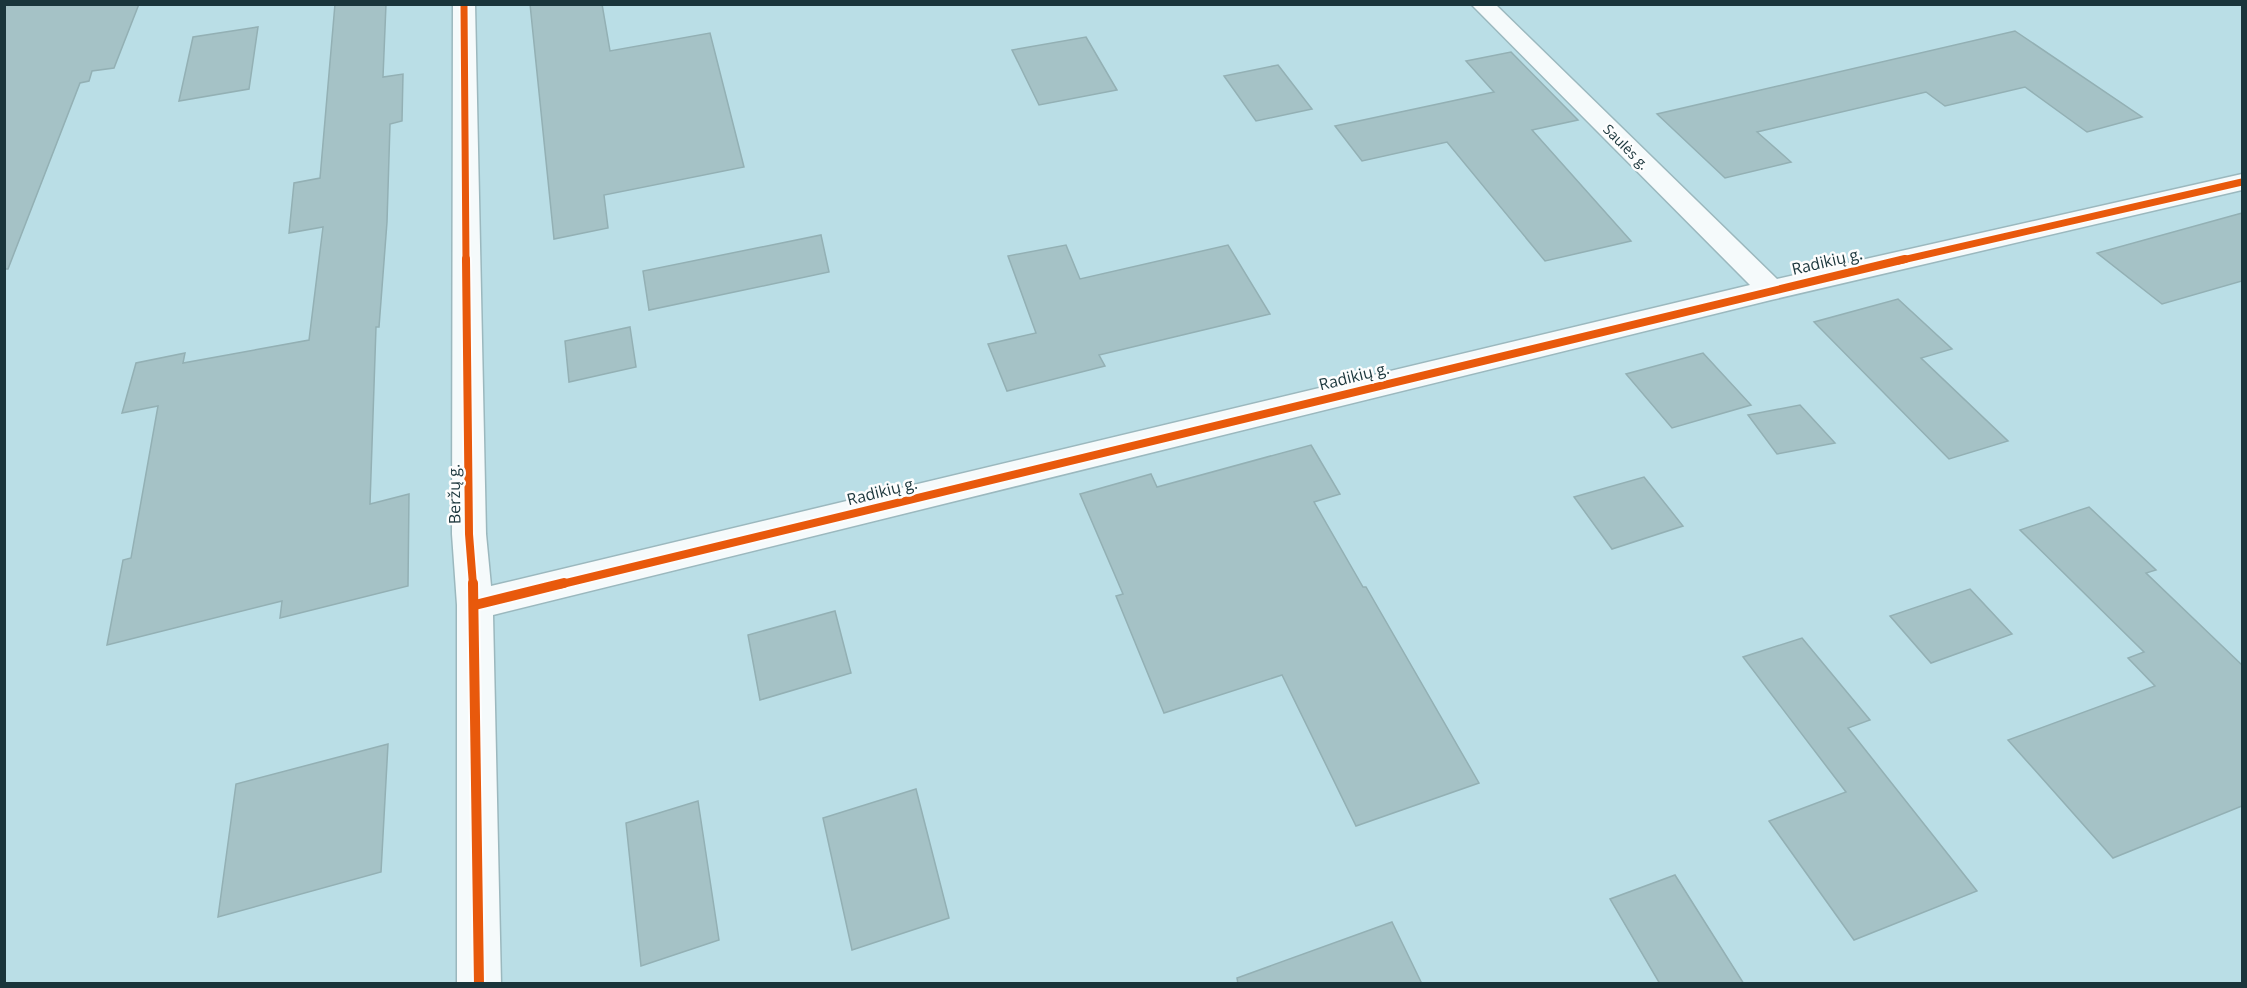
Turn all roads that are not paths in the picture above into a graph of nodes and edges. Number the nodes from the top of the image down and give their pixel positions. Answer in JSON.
{"nodes":[{"id":1,"x":464,"y":4,"type":"edge"},
{"id":2,"x":1482,"y":4,"type":"edge"},
{"id":3,"x":2242,"y":182,"type":"edge"},
{"id":4,"x":1771,"y":290,"type":"junction"},
{"id":5,"x":475,"y":605,"type":"junction"},
{"id":6,"x":479,"y":984,"type":"edge"}],
"edges":[{"from":1,"to":5,"type":"street","name":"Beržų g."},
{"from":2,"to":4,"type":"street","name":"Saulės g."},
{"from":3,"to":4,"type":"street","name":"Radikių g."},
{"from":4,"to":5,"type":"street","name":"Radikių g."},
{"from":5,"to":6,"type":"street","name":"Beržų g."}]}
